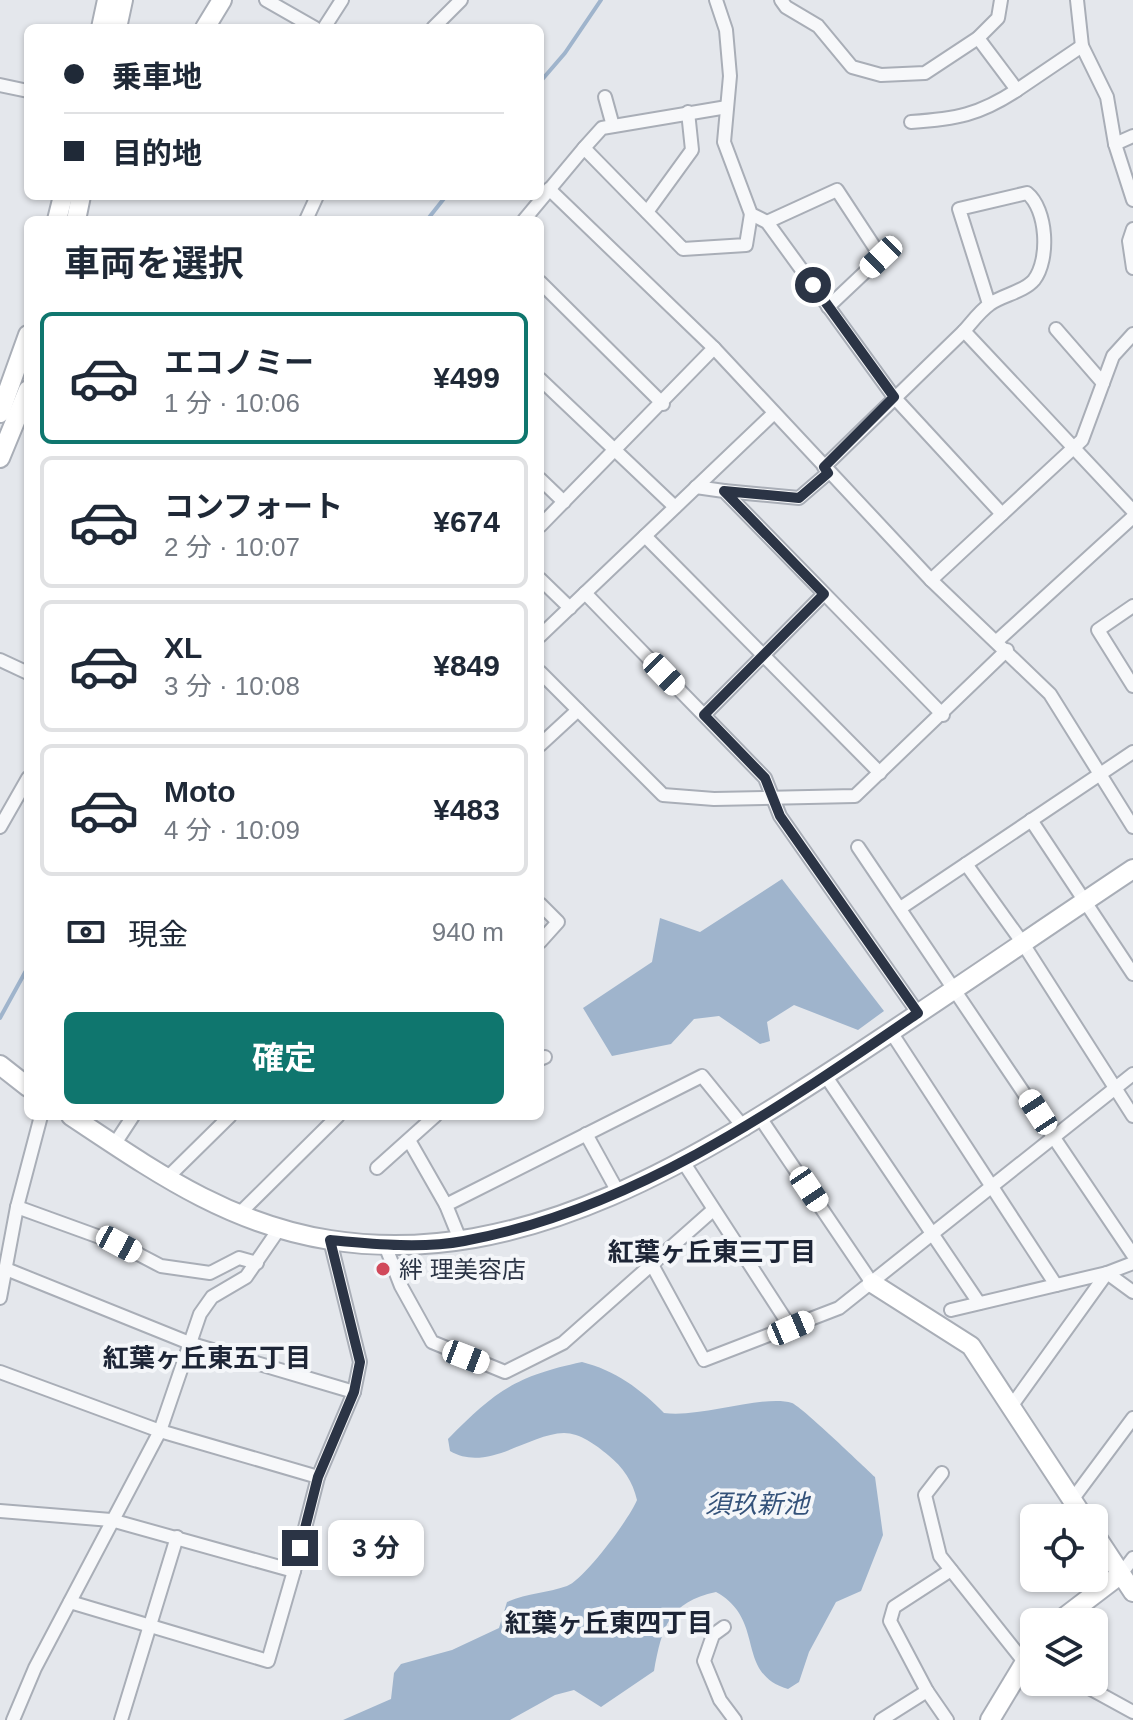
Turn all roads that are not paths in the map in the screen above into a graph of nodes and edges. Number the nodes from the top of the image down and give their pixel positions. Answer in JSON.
{"nodes":[{"id":1,"x":107,"y":0,"type":"edge"},
{"id":2,"x":123,"y":0,"type":"edge"},
{"id":3,"x":222,"y":0,"type":"edge"},
{"id":4,"x":266,"y":0,"type":"edge"},
{"id":5,"x":342,"y":0,"type":"edge"},
{"id":6,"x":461,"y":0,"type":"edge"},
{"id":7,"x":716,"y":0,"type":"edge"},
{"id":8,"x":781,"y":0,"type":"edge"},
{"id":9,"x":1001,"y":0,"type":"edge"},
{"id":10,"x":1077,"y":0,"type":"edge"},
{"id":11,"x":102,"y":24,"type":"edge"},
{"id":12,"x":118,"y":24,"type":"edge"},
{"id":13,"x":207,"y":24,"type":"edge"},
{"id":14,"x":308,"y":24,"type":"edge"},
{"id":15,"x":327,"y":24,"type":"edge"},
{"id":16,"x":437,"y":24,"type":"edge"},
{"id":17,"x":978,"y":38,"type":"junction"},
{"id":18,"x":1082,"y":46,"type":"junction"},
{"id":19,"x":0,"y":85,"type":"edge"},
{"id":20,"x":24,"y":90,"type":"edge"},
{"id":21,"x":1017,"y":90,"type":"junction"},
{"id":22,"x":605,"y":97,"type":"dead end"},
{"id":23,"x":727,"y":107,"type":"junction"},
{"id":24,"x":688,"y":112,"type":"junction"},
{"id":25,"x":911,"y":122,"type":"dead end"},
{"id":26,"x":613,"y":126,"type":"junction"},
{"id":27,"x":1133,"y":136,"type":"edge"},
{"id":28,"x":1115,"y":144,"type":"junction"},
{"id":29,"x":584,"y":148,"type":"junction"},
{"id":30,"x":549,"y":189,"type":"junction"},
{"id":31,"x":544,"y":195,"type":"edge"},
{"id":32,"x":540,"y":200,"type":"edge"},
{"id":33,"x":1133,"y":200,"type":"edge"},
{"id":34,"x":647,"y":212,"type":"junction"},
{"id":35,"x":751,"y":214,"type":"junction"},
{"id":36,"x":527,"y":216,"type":"edge"},
{"id":37,"x":767,"y":222,"type":"junction"},
{"id":38,"x":1133,"y":229,"type":"edge"},
{"id":39,"x":1133,"y":268,"type":"edge"},
{"id":40,"x":544,"y":286,"type":"edge"},
{"id":41,"x":989,"y":304,"type":"junction"},
{"id":42,"x":828,"y":307,"type":"junction"},
{"id":43,"x":1056,"y":329,"type":"dead end"},
{"id":44,"x":964,"y":331,"type":"junction"},
{"id":45,"x":1133,"y":334,"type":"edge"},
{"id":46,"x":24,"y":346,"type":"edge"},
{"id":47,"x":714,"y":348,"type":"junction"},
{"id":48,"x":544,"y":383,"type":"edge"},
{"id":49,"x":1103,"y":383,"type":"junction"},
{"id":50,"x":894,"y":397,"type":"junction"},
{"id":51,"x":24,"y":400,"type":"edge"},
{"id":52,"x":663,"y":404,"type":"junction"},
{"id":53,"x":0,"y":413,"type":"edge"},
{"id":54,"x":774,"y":413,"type":"junction"},
{"id":55,"x":1074,"y":447,"type":"junction"},
{"id":56,"x":616,"y":452,"type":"junction"},
{"id":57,"x":0,"y":458,"type":"edge"},
{"id":58,"x":826,"y":470,"type":"junction"},
{"id":59,"x":544,"y":483,"type":"edge"},
{"id":60,"x":696,"y":487,"type":"junction"},
{"id":61,"x":724,"y":491,"type":"junction"},
{"id":62,"x":564,"y":502,"type":"junction"},
{"id":63,"x":675,"y":507,"type":"junction"},
{"id":64,"x":1133,"y":511,"type":"edge"},
{"id":65,"x":1002,"y":514,"type":"junction"},
{"id":66,"x":1133,"y":517,"type":"edge"},
{"id":67,"x":544,"y":522,"type":"edge"},
{"id":68,"x":645,"y":536,"type":"junction"},
{"id":69,"x":931,"y":580,"type":"junction"},
{"id":70,"x":544,"y":583,"type":"edge"},
{"id":71,"x":585,"y":593,"type":"junction"},
{"id":72,"x":824,"y":594,"type":"junction"},
{"id":73,"x":1133,"y":606,"type":"edge"},
{"id":74,"x":570,"y":608,"type":"junction"},
{"id":75,"x":544,"y":632,"type":"edge"},
{"id":76,"x":1002,"y":645,"type":"junction"},
{"id":77,"x":762,"y":654,"type":"junction"},
{"id":78,"x":0,"y":660,"type":"edge"},
{"id":79,"x":24,"y":671,"type":"edge"},
{"id":80,"x":544,"y":676,"type":"edge"},
{"id":81,"x":1133,"y":686,"type":"edge"},
{"id":82,"x":578,"y":710,"type":"junction"},
{"id":83,"x":704,"y":715,"type":"junction"},
{"id":84,"x":943,"y":715,"type":"junction"},
{"id":85,"x":544,"y":741,"type":"edge"},
{"id":86,"x":1133,"y":752,"type":"edge"},
{"id":87,"x":880,"y":773,"type":"junction"},
{"id":88,"x":1099,"y":774,"type":"junction"},
{"id":89,"x":24,"y":785,"type":"edge"},
{"id":90,"x":770,"y":796,"type":"junction"},
{"id":91,"x":1031,"y":820,"type":"junction"},
{"id":92,"x":0,"y":827,"type":"edge"},
{"id":93,"x":1133,"y":827,"type":"edge"},
{"id":94,"x":858,"y":847,"type":"dead end"},
{"id":95,"x":966,"y":864,"type":"junction"},
{"id":96,"x":1133,"y":869,"type":"edge"},
{"id":97,"x":1087,"y":900,"type":"junction"},
{"id":98,"x":902,"y":907,"type":"junction"},
{"id":99,"x":544,"y":908,"type":"edge"},
{"id":100,"x":544,"y":938,"type":"edge"},
{"id":101,"x":1022,"y":942,"type":"junction"},
{"id":102,"x":1133,"y":974,"type":"edge"},
{"id":103,"x":956,"y":988,"type":"junction"},
{"id":104,"x":918,"y":1013,"type":"junction"},
{"id":105,"x":891,"y":1032,"type":"junction"},
{"id":106,"x":0,"y":1065,"type":"edge"},
{"id":107,"x":1133,"y":1074,"type":"edge"},
{"id":108,"x":825,"y":1075,"type":"junction"},
{"id":109,"x":24,"y":1082,"type":"edge"},
{"id":110,"x":1114,"y":1089,"type":"junction"},
{"id":111,"x":1133,"y":1116,"type":"edge"},
{"id":112,"x":761,"y":1119,"type":"junction"},
{"id":113,"x":40,"y":1120,"type":"edge"},
{"id":114,"x":77,"y":1120,"type":"edge"},
{"id":115,"x":130,"y":1120,"type":"edge"},
{"id":116,"x":226,"y":1120,"type":"edge"},
{"id":117,"x":334,"y":1120,"type":"edge"},
{"id":118,"x":431,"y":1120,"type":"edge"},
{"id":119,"x":745,"y":1129,"type":"junction"},
{"id":120,"x":586,"y":1134,"type":"junction"},
{"id":121,"x":1054,"y":1137,"type":"junction"},
{"id":122,"x":410,"y":1142,"type":"junction"},
{"id":123,"x":114,"y":1145,"type":"junction"},
{"id":124,"x":682,"y":1160,"type":"junction"},
{"id":125,"x":377,"y":1168,"type":"dead end"},
{"id":126,"x":166,"y":1179,"type":"junction"},
{"id":127,"x":994,"y":1186,"type":"junction"},
{"id":128,"x":618,"y":1192,"type":"junction"},
{"id":129,"x":446,"y":1205,"type":"junction"},
{"id":130,"x":17,"y":1207,"type":"junction"},
{"id":131,"x":713,"y":1210,"type":"junction"},
{"id":132,"x":238,"y":1215,"type":"junction"},
{"id":133,"x":279,"y":1229,"type":"junction"},
{"id":134,"x":932,"y":1237,"type":"junction"},
{"id":135,"x":330,"y":1240,"type":"junction"},
{"id":136,"x":461,"y":1242,"type":"junction"},
{"id":137,"x":385,"y":1245,"type":"junction"},
{"id":138,"x":1133,"y":1255,"type":"edge"},
{"id":139,"x":257,"y":1263,"type":"junction"},
{"id":140,"x":651,"y":1263,"type":"junction"},
{"id":141,"x":1133,"y":1263,"type":"edge"},
{"id":142,"x":6,"y":1269,"type":"junction"},
{"id":143,"x":1107,"y":1273,"type":"junction"},
{"id":144,"x":872,"y":1283,"type":"junction"},
{"id":145,"x":1056,"y":1285,"type":"junction"},
{"id":146,"x":1133,"y":1292,"type":"edge"},
{"id":147,"x":0,"y":1298,"type":"edge"},
{"id":148,"x":979,"y":1303,"type":"junction"},
{"id":149,"x":951,"y":1310,"type":"dead end"},
{"id":150,"x":791,"y":1328,"type":"junction"},
{"id":151,"x":192,"y":1344,"type":"junction"},
{"id":152,"x":0,"y":1372,"type":"edge"},
{"id":153,"x":354,"y":1392,"type":"junction"},
{"id":154,"x":1010,"y":1408,"type":"junction"},
{"id":155,"x":1133,"y":1418,"type":"edge"},
{"id":156,"x":160,"y":1431,"type":"junction"},
{"id":157,"x":942,"y":1473,"type":"dead end"},
{"id":158,"x":318,"y":1477,"type":"junction"},
{"id":159,"x":1072,"y":1500,"type":"junction"},
{"id":160,"x":1075,"y":1504,"type":"edge"},
{"id":161,"x":0,"y":1511,"type":"edge"},
{"id":162,"x":111,"y":1520,"type":"junction"},
{"id":163,"x":177,"y":1537,"type":"junction"},
{"id":164,"x":1108,"y":1554,"type":"edge"},
{"id":165,"x":1133,"y":1558,"type":"edge"},
{"id":166,"x":951,"y":1570,"type":"junction"},
{"id":167,"x":294,"y":1571,"type":"junction"},
{"id":168,"x":1121,"y":1574,"type":"junction"},
{"id":169,"x":1133,"y":1592,"type":"edge"},
{"id":170,"x":70,"y":1602,"type":"junction"},
{"id":171,"x":1076,"y":1608,"type":"edge"},
{"id":172,"x":149,"y":1627,"type":"junction"},
{"id":173,"x":724,"y":1627,"type":"dead end"},
{"id":174,"x":1020,"y":1644,"type":"edge"},
{"id":175,"x":1020,"y":1672,"type":"edge"},
{"id":176,"x":927,"y":1691,"type":"junction"},
{"id":177,"x":1104,"y":1696,"type":"edge"},
{"id":178,"x":1133,"y":1712,"type":"edge"},
{"id":179,"x":993,"y":1719,"type":"edge"},
{"id":180,"x":13,"y":1720,"type":"edge"},
{"id":181,"x":121,"y":1720,"type":"edge"},
{"id":182,"x":735,"y":1720,"type":"edge"},
{"id":183,"x":881,"y":1720,"type":"edge"},
{"id":184,"x":947,"y":1720,"type":"edge"}],
"edges":[{"from":1,"to":11,"type":"street"},
{"from":2,"to":12,"type":"street"},
{"from":3,"to":13,"type":"street"},
{"from":4,"to":14,"type":"street"},
{"from":5,"to":15,"type":"street"},
{"from":6,"to":16,"type":"street"},
{"from":7,"to":23,"type":"street"},
{"from":8,"to":17,"type":"street"},
{"from":9,"to":17,"type":"street"},
{"from":10,"to":18,"type":"street"},
{"from":17,"to":21,"type":"street"},
{"from":18,"to":21,"type":"street"},
{"from":18,"to":28,"type":"street"},
{"from":19,"to":20,"type":"street"},
{"from":21,"to":25,"type":"street"},
{"from":22,"to":26,"type":"street"},
{"from":23,"to":24,"type":"street"},
{"from":23,"to":35,"type":"street"},
{"from":24,"to":26,"type":"street"},
{"from":24,"to":34,"type":"street"},
{"from":26,"to":29,"type":"street"},
{"from":27,"to":28,"type":"street"},
{"from":28,"to":33,"type":"street"},
{"from":29,"to":30,"type":"street"},
{"from":29,"to":34,"type":"street"},
{"from":30,"to":31,"type":"street"},
{"from":30,"to":47,"type":"street"},
{"from":32,"to":36,"type":"street"},
{"from":34,"to":35,"type":"street"},
{"from":35,"to":37,"type":"street"},
{"from":37,"to":42,"type":"street"},
{"from":37,"to":42,"type":"street"},
{"from":38,"to":39,"type":"street"},
{"from":40,"to":52,"type":"street"},
{"from":41,"to":41,"type":"street"},
{"from":41,"to":44,"type":"street"},
{"from":42,"to":50,"type":"street"},
{"from":43,"to":49,"type":"street"},
{"from":44,"to":50,"type":"street"},
{"from":44,"to":55,"type":"street"},
{"from":45,"to":49,"type":"street"},
{"from":46,"to":53,"type":"street"},
{"from":47,"to":52,"type":"street"},
{"from":47,"to":54,"type":"street"},
{"from":48,"to":56,"type":"street"},
{"from":49,"to":55,"type":"street"},
{"from":50,"to":58,"type":"street"},
{"from":50,"to":65,"type":"street"},
{"from":51,"to":57,"type":"street"},
{"from":52,"to":56,"type":"street"},
{"from":54,"to":58,"type":"street"},
{"from":54,"to":60,"type":"street"},
{"from":55,"to":64,"type":"street"},
{"from":55,"to":65,"type":"street"},
{"from":56,"to":62,"type":"street"},
{"from":56,"to":63,"type":"street"},
{"from":58,"to":61,"type":"street"},
{"from":58,"to":69,"type":"street"},
{"from":59,"to":62,"type":"street"},
{"from":60,"to":61,"type":"street"},
{"from":60,"to":63,"type":"street"},
{"from":61,"to":72,"type":"street"},
{"from":62,"to":67,"type":"street"},
{"from":63,"to":68,"type":"street"},
{"from":65,"to":69,"type":"street"},
{"from":66,"to":76,"type":"street"},
{"from":68,"to":71,"type":"street"},
{"from":68,"to":77,"type":"street"},
{"from":69,"to":76,"type":"street"},
{"from":70,"to":74,"type":"street"},
{"from":71,"to":74,"type":"street"},
{"from":71,"to":83,"type":"street"},
{"from":72,"to":77,"type":"street"},
{"from":72,"to":84,"type":"street"},
{"from":73,"to":81,"type":"street"},
{"from":74,"to":75,"type":"street"},
{"from":76,"to":84,"type":"street"},
{"from":76,"to":88,"type":"street"},
{"from":77,"to":83,"type":"street"},
{"from":77,"to":87,"type":"street"},
{"from":78,"to":79,"type":"street"},
{"from":80,"to":82,"type":"street"},
{"from":82,"to":85,"type":"street"},
{"from":82,"to":90,"type":"street"},
{"from":83,"to":90,"type":"street"},
{"from":84,"to":87,"type":"street"},
{"from":86,"to":88,"type":"street"},
{"from":87,"to":90,"type":"street"},
{"from":88,"to":91,"type":"street"},
{"from":88,"to":93,"type":"street"},
{"from":89,"to":92,"type":"street"},
{"from":90,"to":104,"type":"street"},
{"from":91,"to":95,"type":"street"},
{"from":91,"to":97,"type":"street"},
{"from":94,"to":98,"type":"street"},
{"from":95,"to":98,"type":"street"},
{"from":95,"to":101,"type":"street"},
{"from":96,"to":97,"type":"street"},
{"from":97,"to":101,"type":"street"},
{"from":97,"to":102,"type":"street"},
{"from":98,"to":103,"type":"street"},
{"from":99,"to":100,"type":"street"},
{"from":101,"to":103,"type":"street"},
{"from":101,"to":110,"type":"street"},
{"from":103,"to":104,"type":"street"},
{"from":103,"to":121,"type":"street"},
{"from":104,"to":105,"type":"street"},
{"from":105,"to":108,"type":"street"},
{"from":105,"to":127,"type":"street"},
{"from":106,"to":109,"type":"street"},
{"from":107,"to":110,"type":"street"},
{"from":108,"to":112,"type":"street"},
{"from":108,"to":134,"type":"street"},
{"from":110,"to":111,"type":"street"},
{"from":110,"to":121,"type":"street"},
{"from":112,"to":119,"type":"street"},
{"from":112,"to":144,"type":"street"},
{"from":113,"to":130,"type":"street"},
{"from":114,"to":123,"type":"street"},
{"from":115,"to":123,"type":"street"},
{"from":116,"to":126,"type":"street"},
{"from":117,"to":132,"type":"street"},
{"from":118,"to":122,"type":"street"},
{"from":119,"to":120,"type":"street"},
{"from":119,"to":124,"type":"street"},
{"from":120,"to":128,"type":"street"},
{"from":120,"to":129,"type":"street"},
{"from":121,"to":127,"type":"street"},
{"from":121,"to":138,"type":"street"},
{"from":122,"to":125,"type":"street"},
{"from":122,"to":129,"type":"street"},
{"from":123,"to":126,"type":"street"},
{"from":124,"to":128,"type":"street"},
{"from":124,"to":131,"type":"street"},
{"from":126,"to":132,"type":"street"},
{"from":127,"to":134,"type":"street"},
{"from":127,"to":145,"type":"street"},
{"from":128,"to":136,"type":"street"},
{"from":129,"to":136,"type":"street"},
{"from":130,"to":139,"type":"street"},
{"from":130,"to":142,"type":"street"},
{"from":131,"to":140,"type":"street"},
{"from":131,"to":150,"type":"street"},
{"from":132,"to":133,"type":"street"},
{"from":133,"to":135,"type":"street"},
{"from":133,"to":139,"type":"street"},
{"from":134,"to":144,"type":"street"},
{"from":134,"to":148,"type":"street"},
{"from":135,"to":137,"type":"street"},
{"from":135,"to":153,"type":"street"},
{"from":136,"to":137,"type":"street"},
{"from":137,"to":140,"type":"street"},
{"from":139,"to":151,"type":"street"},
{"from":140,"to":150,"type":"street"},
{"from":141,"to":143,"type":"street"},
{"from":142,"to":147,"type":"street"},
{"from":142,"to":151,"type":"street"},
{"from":143,"to":145,"type":"street"},
{"from":143,"to":146,"type":"street"},
{"from":143,"to":154,"type":"street"},
{"from":144,"to":150,"type":"street"},
{"from":144,"to":154,"type":"street"},
{"from":145,"to":148,"type":"street"},
{"from":148,"to":149,"type":"street"},
{"from":151,"to":153,"type":"street"},
{"from":151,"to":156,"type":"street"},
{"from":152,"to":156,"type":"street"},
{"from":153,"to":158,"type":"street"},
{"from":154,"to":159,"type":"street"},
{"from":155,"to":159,"type":"street"},
{"from":156,"to":158,"type":"street"},
{"from":156,"to":162,"type":"street"},
{"from":157,"to":166,"type":"street"},
{"from":158,"to":167,"type":"street"},
{"from":159,"to":160,"type":"street"},
{"from":161,"to":162,"type":"street"},
{"from":162,"to":163,"type":"street"},
{"from":162,"to":170,"type":"street"},
{"from":163,"to":167,"type":"street"},
{"from":163,"to":172,"type":"street"},
{"from":164,"to":168,"type":"street"},
{"from":165,"to":168,"type":"street"},
{"from":166,"to":174,"type":"street"},
{"from":166,"to":176,"type":"street"},
{"from":167,"to":172,"type":"street"},
{"from":168,"to":169,"type":"street"},
{"from":168,"to":171,"type":"street"},
{"from":170,"to":172,"type":"street"},
{"from":170,"to":180,"type":"street"},
{"from":172,"to":181,"type":"street"},
{"from":173,"to":182,"type":"street"},
{"from":175,"to":179,"type":"street"},
{"from":176,"to":183,"type":"street"},
{"from":176,"to":184,"type":"street"},
{"from":177,"to":178,"type":"street"}]}
